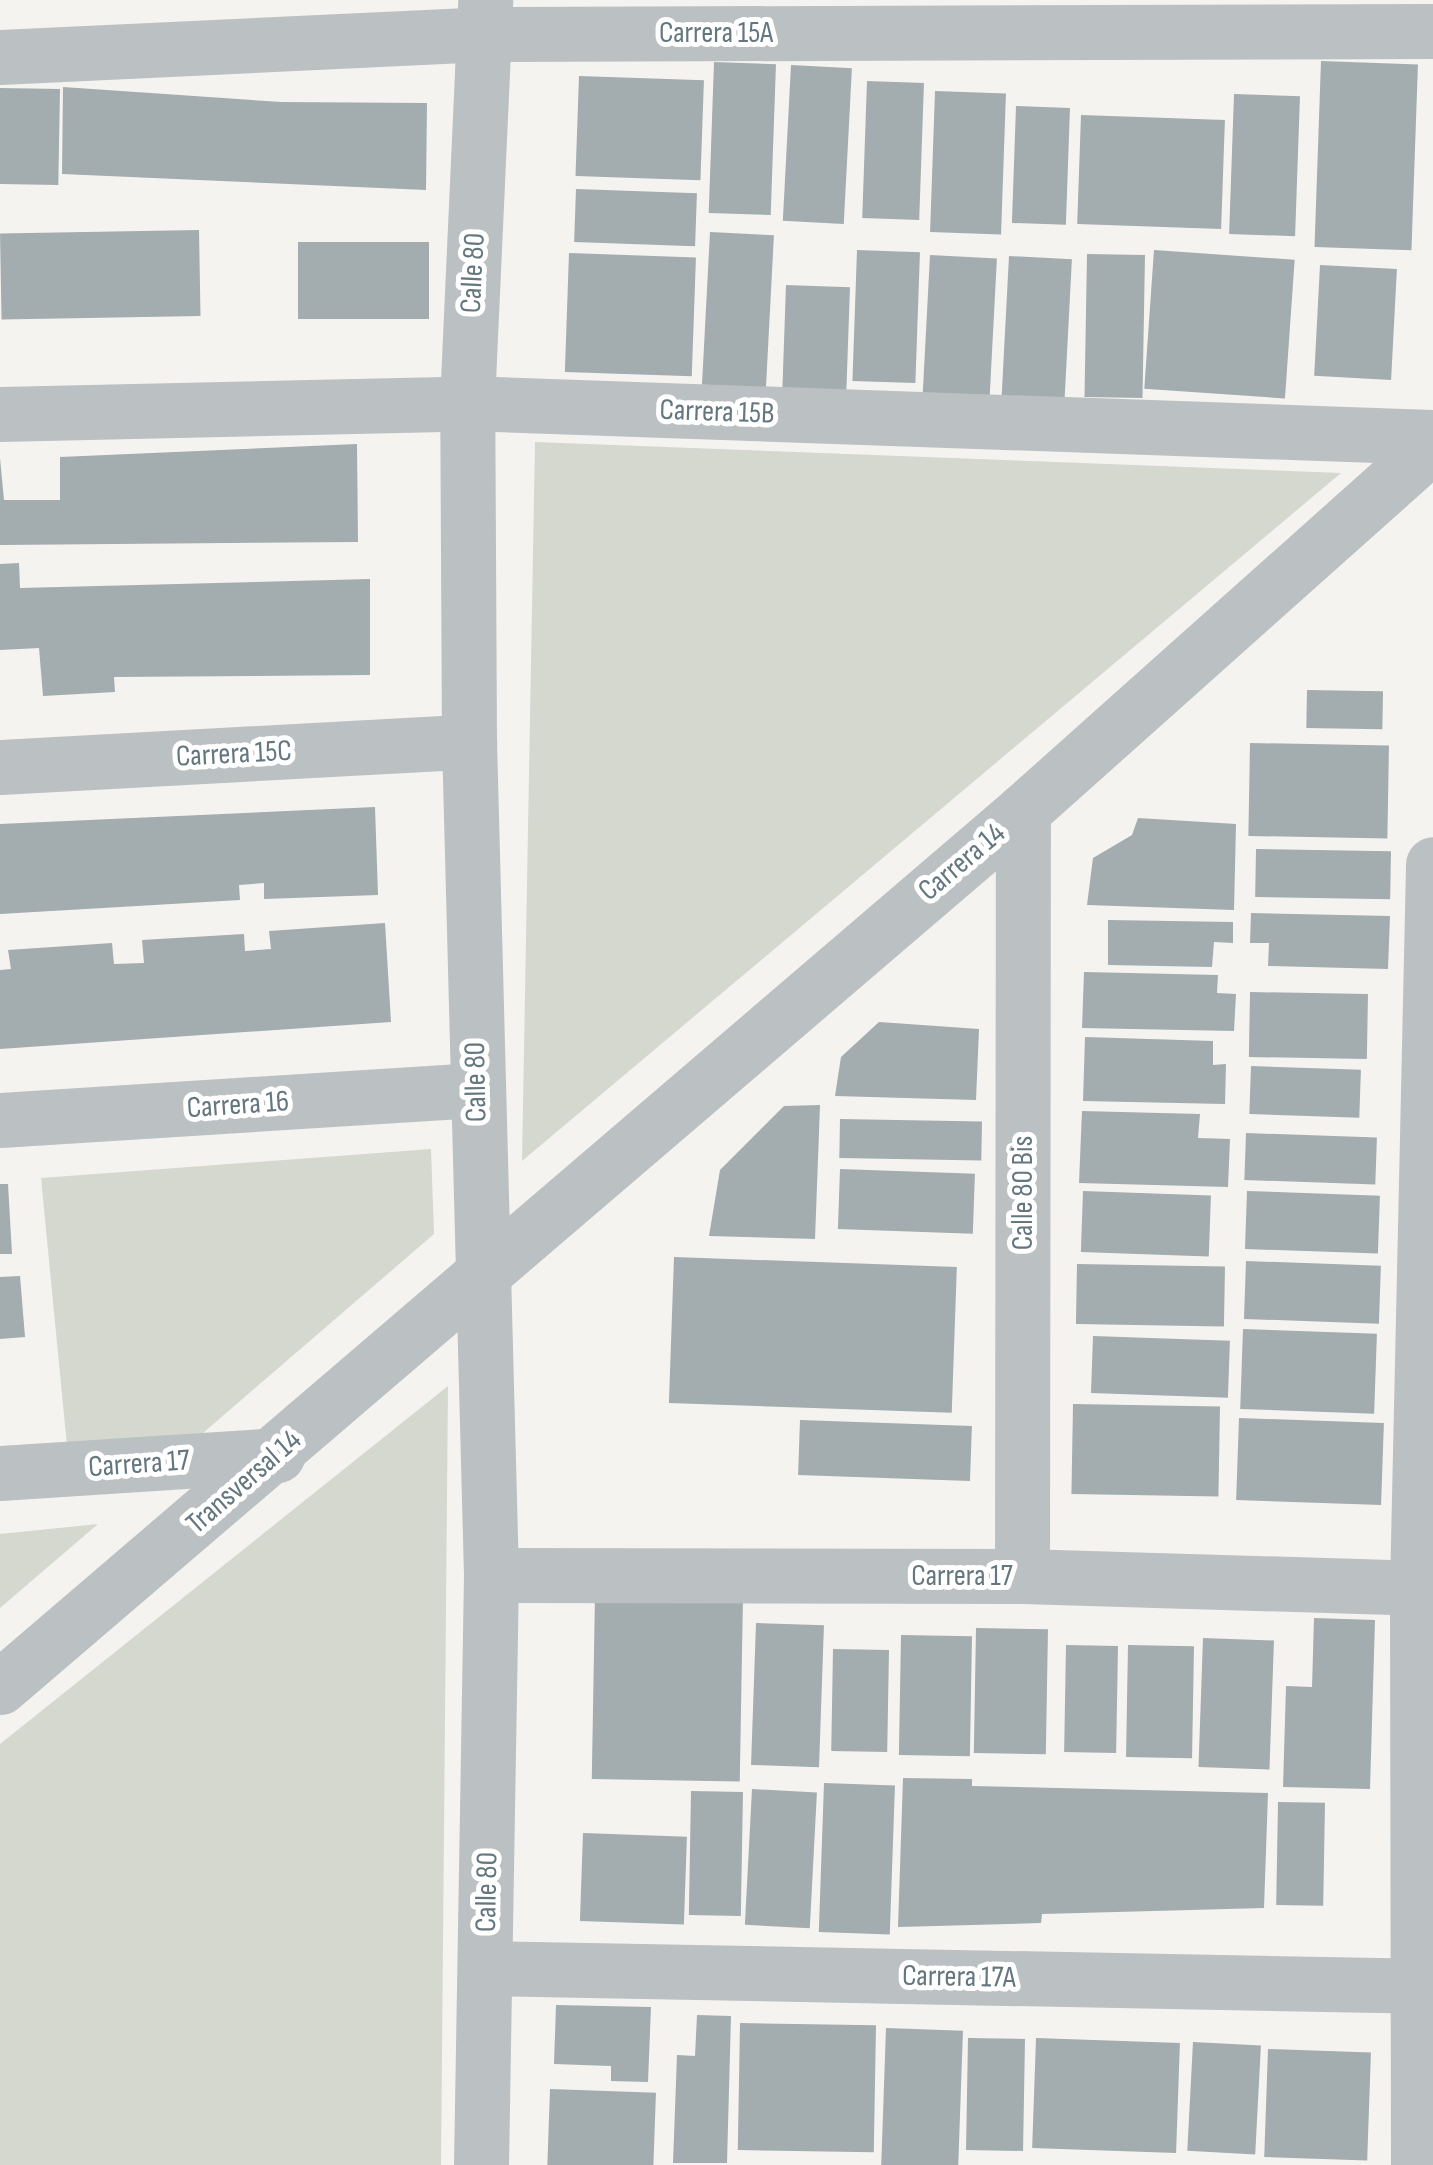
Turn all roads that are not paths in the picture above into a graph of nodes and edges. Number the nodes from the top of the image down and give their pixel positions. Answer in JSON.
{"nodes":[{"id":1,"x":484,"y":17,"type":"edge"},
{"id":2,"x":1433,"y":30,"type":"edge"},
{"id":3,"x":0,"y":57,"type":"edge"},
{"id":4,"x":467,"y":403,"type":"junction"},
{"id":5,"x":0,"y":414,"type":"edge"},
{"id":6,"x":1433,"y":436,"type":"edge"},
{"id":7,"x":1433,"y":445,"type":"edge"},
{"id":8,"x":469,"y":742,"type":"junction"},
{"id":9,"x":0,"y":767,"type":"edge"},
{"id":10,"x":1023,"y":811,"type":"junction"},
{"id":11,"x":1433,"y":864,"type":"edge"},
{"id":12,"x":476,"y":1090,"type":"junction"},
{"id":13,"x":0,"y":1120,"type":"edge"},
{"id":14,"x":482,"y":1268,"type":"junction"},
{"id":15,"x":277,"y":1455,"type":"junction"},
{"id":16,"x":0,"y":1473,"type":"edge"},
{"id":17,"x":491,"y":1575,"type":"junction"},
{"id":18,"x":1022,"y":1576,"type":"junction"},
{"id":19,"x":1425,"y":1588,"type":"edge"},
{"id":20,"x":0,"y":1687,"type":"edge"},
{"id":21,"x":486,"y":1968,"type":"junction"},
{"id":22,"x":1424,"y":1986,"type":"edge"},
{"id":23,"x":481,"y":2165,"type":"edge"},
{"id":24,"x":1418,"y":2165,"type":"edge"}],
"edges":[{"from":1,"to":2,"type":"street","name":"Carrera 15A"},
{"from":1,"to":3,"type":"street","name":"Carrera 15A"},
{"from":1,"to":4,"type":"street","name":"Calle 80"},
{"from":4,"to":5,"type":"street","name":"Carrera 15B"},
{"from":4,"to":6,"type":"street","name":"Carrera 15B"},
{"from":4,"to":8,"type":"street","name":"Calle 80"},
{"from":7,"to":10,"type":"street","name":"Carrera 14"},
{"from":8,"to":9,"type":"street","name":"Carrera 15C"},
{"from":8,"to":12,"type":"street","name":"Calle 80"},
{"from":10,"to":14,"type":"street","name":"Carrera 14"},
{"from":10,"to":18,"type":"street","name":"Calle 80 Bis"},
{"from":11,"to":19,"type":"street"},
{"from":12,"to":13,"type":"street","name":"Carrera 16"},
{"from":12,"to":14,"type":"street","name":"Calle 80"},
{"from":14,"to":15,"type":"street","name":"Transversal 14"},
{"from":14,"to":17,"type":"street","name":"Calle 80"},
{"from":15,"to":16,"type":"street","name":"Carrera 17"},
{"from":15,"to":20,"type":"street","name":"Transversal 14"},
{"from":17,"to":18,"type":"street","name":"Carrera 17"},
{"from":17,"to":21,"type":"street","name":"Calle 80"},
{"from":18,"to":19,"type":"street","name":"Carrera 17"},
{"from":19,"to":22,"type":"street"},
{"from":21,"to":22,"type":"street","name":"Carrera 17A"},
{"from":21,"to":23,"type":"street","name":"Calle 80"},
{"from":22,"to":24,"type":"street"}]}
